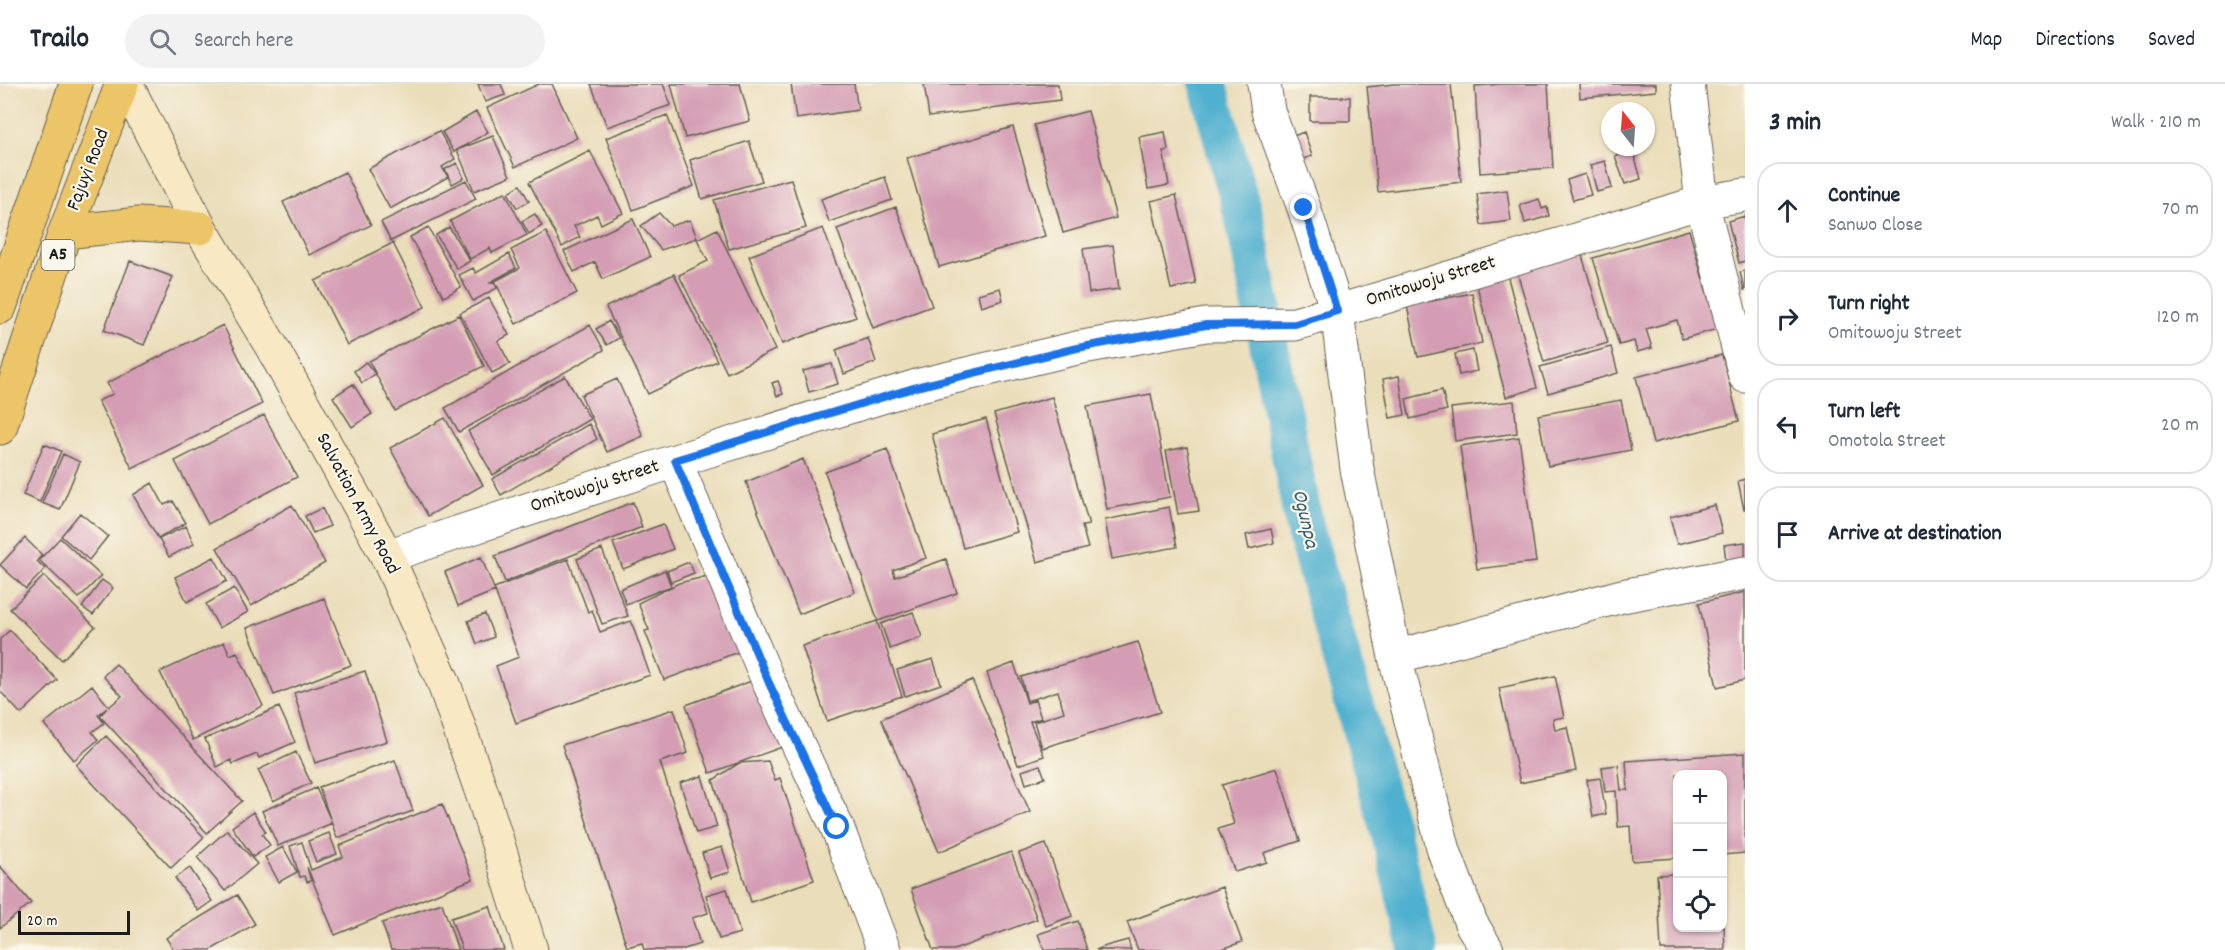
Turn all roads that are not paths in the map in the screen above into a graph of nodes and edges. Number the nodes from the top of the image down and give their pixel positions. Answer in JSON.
{"nodes":[{"id":1,"x":76,"y":84,"type":"edge"},
{"id":2,"x":124,"y":84,"type":"edge"},
{"id":3,"x":1264,"y":84,"type":"edge"},
{"id":4,"x":1688,"y":84,"type":"edge"},
{"id":5,"x":1745,"y":195,"type":"edge"},
{"id":6,"x":1702,"y":202,"type":"junction"},
{"id":7,"x":200,"y":228,"type":"junction"},
{"id":8,"x":65,"y":232,"type":"junction"},
{"id":9,"x":0,"y":307,"type":"edge"},
{"id":10,"x":1337,"y":311,"type":"junction"},
{"id":11,"x":1745,"y":376,"type":"edge"},
{"id":12,"x":0,"y":428,"type":"edge"},
{"id":13,"x":675,"y":460,"type":"junction"},
{"id":14,"x":387,"y":556,"type":"junction"},
{"id":15,"x":1745,"y":573,"type":"edge"},
{"id":16,"x":1395,"y":657,"type":"junction"},
{"id":17,"x":531,"y":950,"type":"edge"},
{"id":18,"x":884,"y":950,"type":"edge"},
{"id":19,"x":1487,"y":950,"type":"edge"}],
"edges":[{"from":1,"to":9,"type":"highway","name":"Fajuyi Road","number":"A5"},
{"from":2,"to":7,"type":"main road","name":"Salvation Army Road"},
{"from":2,"to":8,"type":"highway","name":"Fajuyi Road","number":"A5"},
{"from":3,"to":10,"type":"street"},
{"from":4,"to":6,"type":"street"},
{"from":5,"to":6,"type":"street","name":"Omitowoju Street"},
{"from":6,"to":10,"type":"street","name":"Omitowoju Street"},
{"from":6,"to":11,"type":"street"},
{"from":7,"to":8,"type":"highway"},
{"from":7,"to":14,"type":"main road","name":"Salvation Army Road"},
{"from":8,"to":12,"type":"highway","name":"Fajuyi Road","number":"A5"},
{"from":10,"to":13,"type":"street","name":"Omitowoju Street"},
{"from":10,"to":16,"type":"street"},
{"from":13,"to":14,"type":"street","name":"Omitowoju Street"},
{"from":13,"to":18,"type":"street"},
{"from":14,"to":17,"type":"main road","name":"Salvation Army Road"},
{"from":15,"to":16,"type":"street"},
{"from":16,"to":19,"type":"street"}]}
